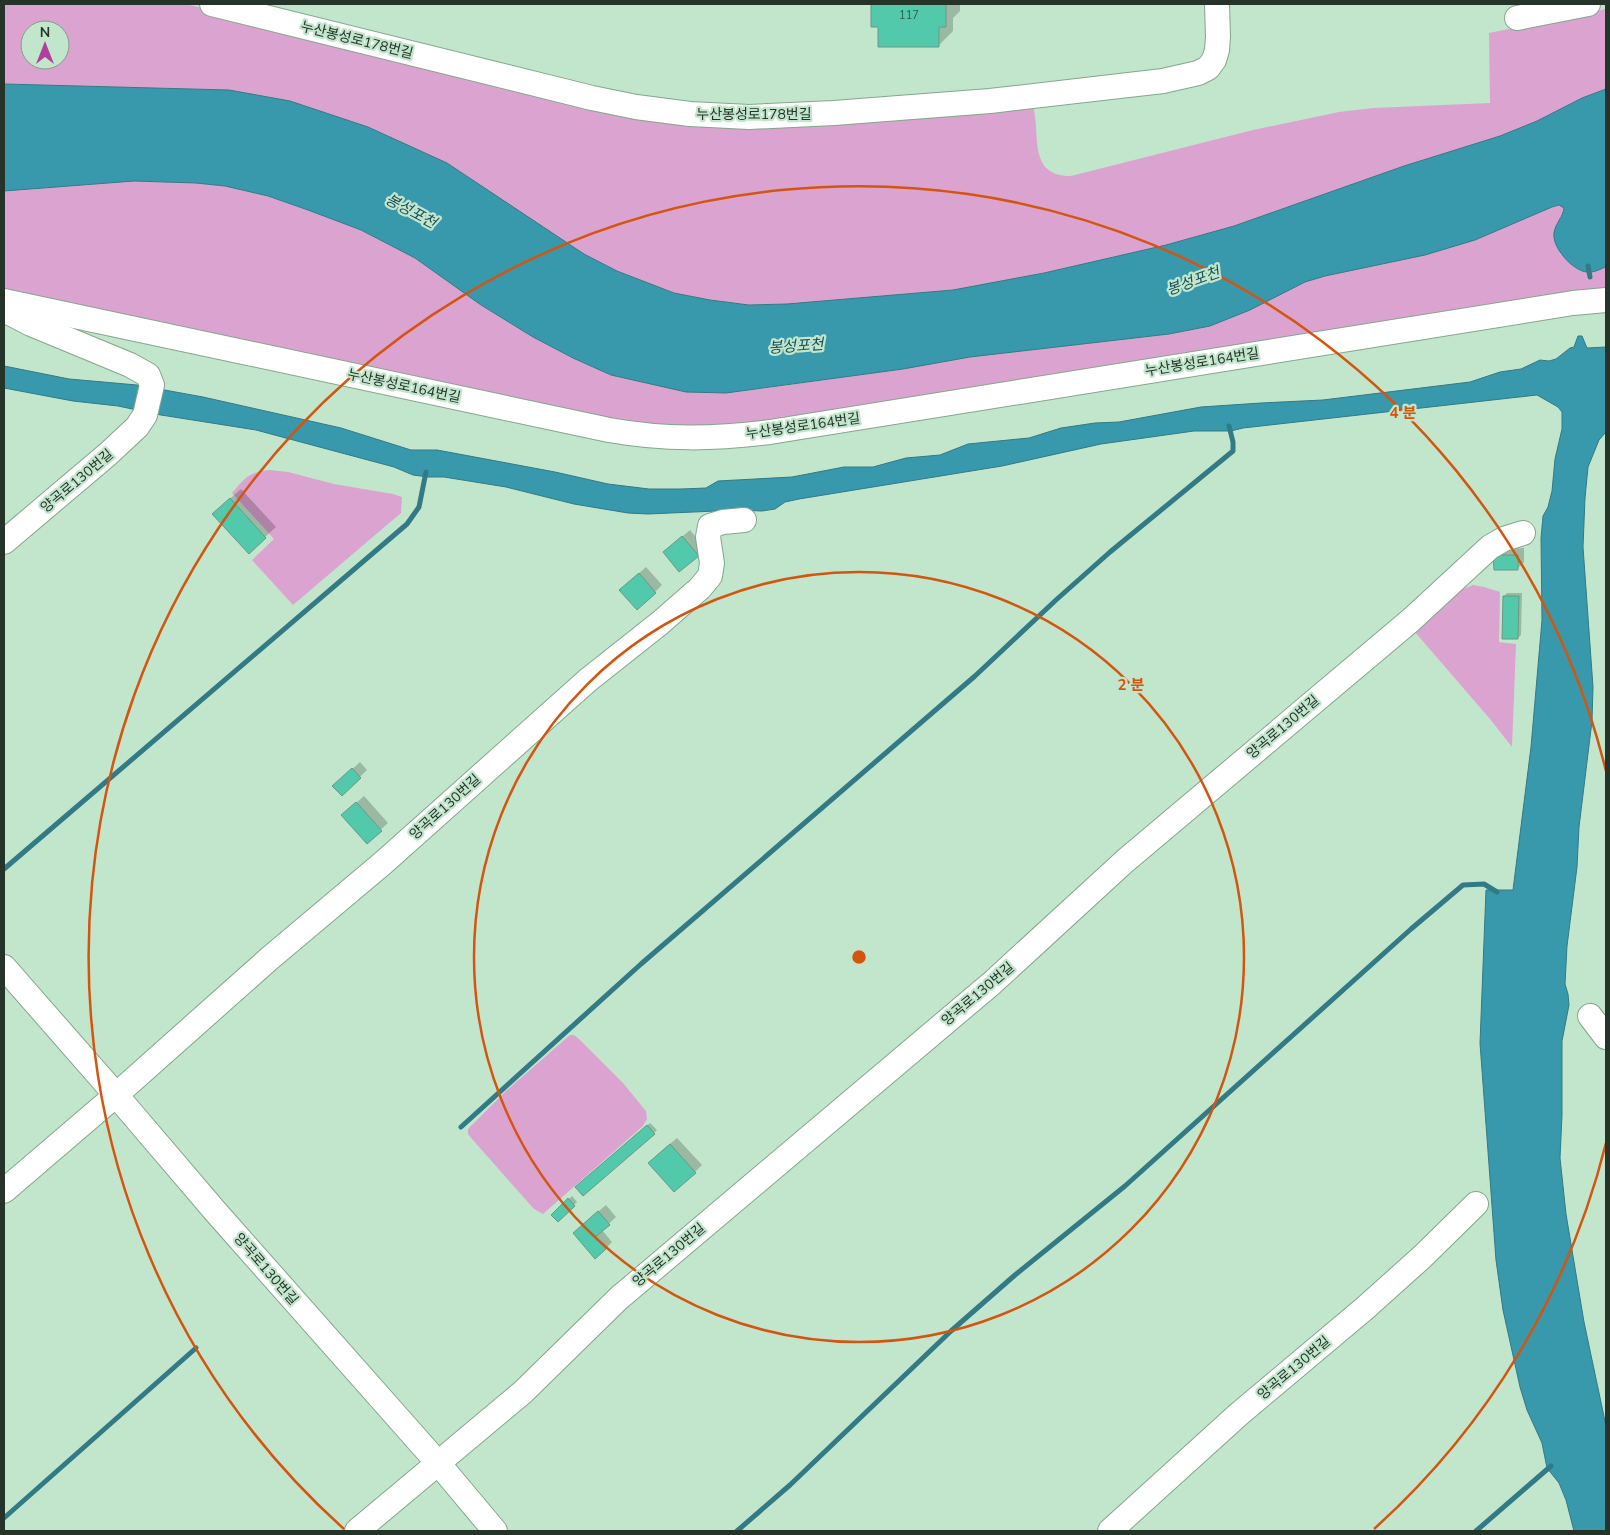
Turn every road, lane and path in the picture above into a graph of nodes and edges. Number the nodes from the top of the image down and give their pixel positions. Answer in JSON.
{"nodes":[{"id":1,"x":212,"y":4,"type":"edge"},
{"id":2,"x":1217,"y":4,"type":"edge"},
{"id":3,"x":1588,"y":4,"type":"edge"},
{"id":4,"x":1517,"y":18,"type":"dead end"},
{"id":5,"x":1606,"y":300,"type":"edge"},
{"id":6,"x":4,"y":301,"type":"edge"},
{"id":7,"x":4,"y":310,"type":"edge"},
{"id":8,"x":744,"y":520,"type":"dead end"},
{"id":9,"x":1523,"y":533,"type":"dead end"},
{"id":10,"x":4,"y":542,"type":"edge"},
{"id":11,"x":4,"y":967,"type":"edge"},
{"id":12,"x":1590,"y":1016,"type":"dead end"},
{"id":13,"x":1606,"y":1037,"type":"edge"},
{"id":14,"x":116,"y":1095,"type":"junction"},
{"id":15,"x":4,"y":1191,"type":"edge"},
{"id":16,"x":1476,"y":1204,"type":"dead end"},
{"id":17,"x":438,"y":1463,"type":"junction"},
{"id":18,"x":357,"y":1531,"type":"edge"},
{"id":19,"x":495,"y":1531,"type":"edge"},
{"id":20,"x":1110,"y":1531,"type":"edge"}],
"edges":[{"from":1,"to":2,"type":"lane","name":"누산봉성로178번길"},
{"from":3,"to":4,"type":"lane"},
{"from":5,"to":6,"type":"lane","name":"누산봉성로164번길"},
{"from":7,"to":10,"type":"lane","name":"양곡로130번길"},
{"from":8,"to":14,"type":"lane","name":"양곡로130번길"},
{"from":9,"to":17,"type":"lane","name":"양곡로130번길"},
{"from":11,"to":14,"type":"lane","name":"양곡로130번길"},
{"from":12,"to":13,"type":"lane"},
{"from":14,"to":15,"type":"lane"},
{"from":14,"to":17,"type":"lane","name":"양곡로130번길"},
{"from":16,"to":20,"type":"lane","name":"양곡로130번길"},
{"from":17,"to":18,"type":"lane","name":"양곡로130번길"},
{"from":17,"to":19,"type":"lane","name":"양곡로130번길"}]}
